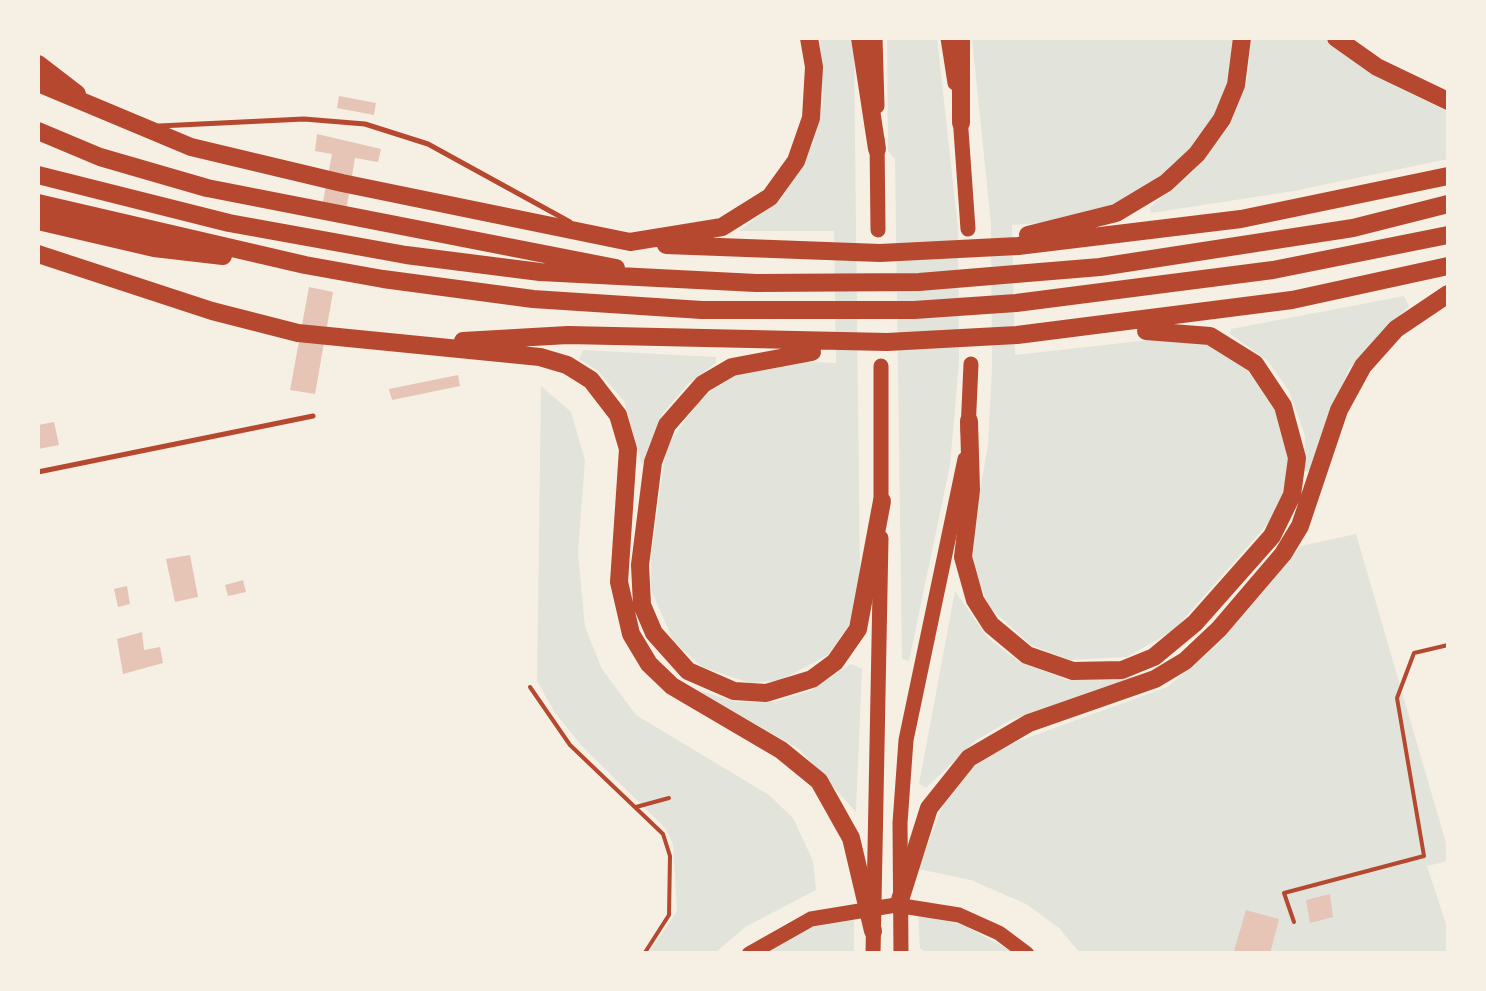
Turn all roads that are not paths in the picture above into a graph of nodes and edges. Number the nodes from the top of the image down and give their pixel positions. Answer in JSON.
{"nodes":[{"id":1,"x":810,"y":38,"type":"edge"},
{"id":2,"x":860,"y":38,"type":"edge"},
{"id":3,"x":875,"y":38,"type":"edge"},
{"id":4,"x":948,"y":38,"type":"edge"},
{"id":5,"x":960,"y":38,"type":"edge"},
{"id":6,"x":1242,"y":38,"type":"edge"},
{"id":7,"x":1336,"y":38,"type":"edge"},
{"id":8,"x":38,"y":64,"type":"edge"},
{"id":9,"x":38,"y":84,"type":"edge"},
{"id":10,"x":1448,"y":101,"type":"edge"},
{"id":11,"x":104,"y":114,"type":"junction"},
{"id":12,"x":961,"y":123,"type":"junction"},
{"id":13,"x":143,"y":128,"type":"junction"},
{"id":14,"x":38,"y":131,"type":"edge"},
{"id":15,"x":878,"y":150,"type":"junction"},
{"id":16,"x":38,"y":175,"type":"edge"},
{"id":17,"x":1448,"y":176,"type":"edge"},
{"id":18,"x":38,"y":203,"type":"edge"},
{"id":19,"x":1448,"y":204,"type":"edge"},
{"id":20,"x":38,"y":221,"type":"edge"},
{"id":21,"x":968,"y":229,"type":"dead end"},
{"id":22,"x":878,"y":230,"type":"dead end"},
{"id":23,"x":585,"y":231,"type":"junction"},
{"id":24,"x":1448,"y":235,"type":"edge"},
{"id":25,"x":1018,"y":241,"type":"junction"},
{"id":26,"x":630,"y":242,"type":"junction"},
{"id":27,"x":38,"y":256,"type":"edge"},
{"id":28,"x":305,"y":265,"type":"junction"},
{"id":29,"x":1448,"y":266,"type":"edge"},
{"id":30,"x":665,"y":280,"type":"junction"},
{"id":31,"x":1448,"y":294,"type":"edge"},
{"id":32,"x":1076,"y":330,"type":"junction"},
{"id":33,"x":398,"y":345,"type":"junction"},
{"id":34,"x":830,"y":346,"type":"junction"},
{"id":35,"x":971,"y":364,"type":"dead end"},
{"id":36,"x":881,"y":366,"type":"dead end"},
{"id":37,"x":313,"y":416,"type":"dead end"},
{"id":38,"x":969,"y":421,"type":"junction"},
{"id":39,"x":38,"y":472,"type":"edge"},
{"id":40,"x":882,"y":501,"type":"junction"},
{"id":41,"x":900,"y":900,"type":"junction"},
{"id":42,"x":873,"y":930,"type":"junction"},
{"id":43,"x":749,"y":954,"type":"edge"},
{"id":44,"x":873,"y":954,"type":"edge"},
{"id":45,"x":901,"y":954,"type":"edge"},
{"id":46,"x":1027,"y":954,"type":"edge"}],
"edges":[{"from":1,"to":26,"type":"highway"},
{"from":2,"to":15,"type":"highway"},
{"from":3,"to":15,"type":"highway"},
{"from":4,"to":12,"type":"highway"},
{"from":5,"to":12,"type":"highway"},
{"from":6,"to":25,"type":"highway"},
{"from":7,"to":10,"type":"highway"},
{"from":8,"to":11,"type":"highway"},
{"from":9,"to":11,"type":"highway"},
{"from":11,"to":13,"type":"highway"},
{"from":12,"to":21,"type":"highway"},
{"from":13,"to":23,"type":"highway"},
{"from":13,"to":23,"type":"lane"},
{"from":14,"to":30,"type":"highway"},
{"from":15,"to":22,"type":"highway"},
{"from":16,"to":30,"type":"highway"},
{"from":17,"to":25,"type":"highway"},
{"from":18,"to":28,"type":"highway"},
{"from":19,"to":30,"type":"highway"},
{"from":20,"to":28,"type":"highway"},
{"from":23,"to":26,"type":"highway"},
{"from":24,"to":28,"type":"highway"},
{"from":25,"to":26,"type":"highway"},
{"from":27,"to":33,"type":"highway"},
{"from":29,"to":32,"type":"highway"},
{"from":31,"to":41,"type":"highway"},
{"from":32,"to":34,"type":"highway"},
{"from":32,"to":38,"type":"highway"},
{"from":33,"to":34,"type":"highway"},
{"from":33,"to":42,"type":"highway"},
{"from":34,"to":40,"type":"highway"},
{"from":35,"to":38,"type":"highway"},
{"from":36,"to":40,"type":"highway"},
{"from":37,"to":39,"type":"lane"},
{"from":38,"to":41,"type":"highway"},
{"from":40,"to":42,"type":"highway"},
{"from":41,"to":45,"type":"highway"},
{"from":42,"to":44,"type":"highway"},
{"from":43,"to":46,"type":"highway"}]}
